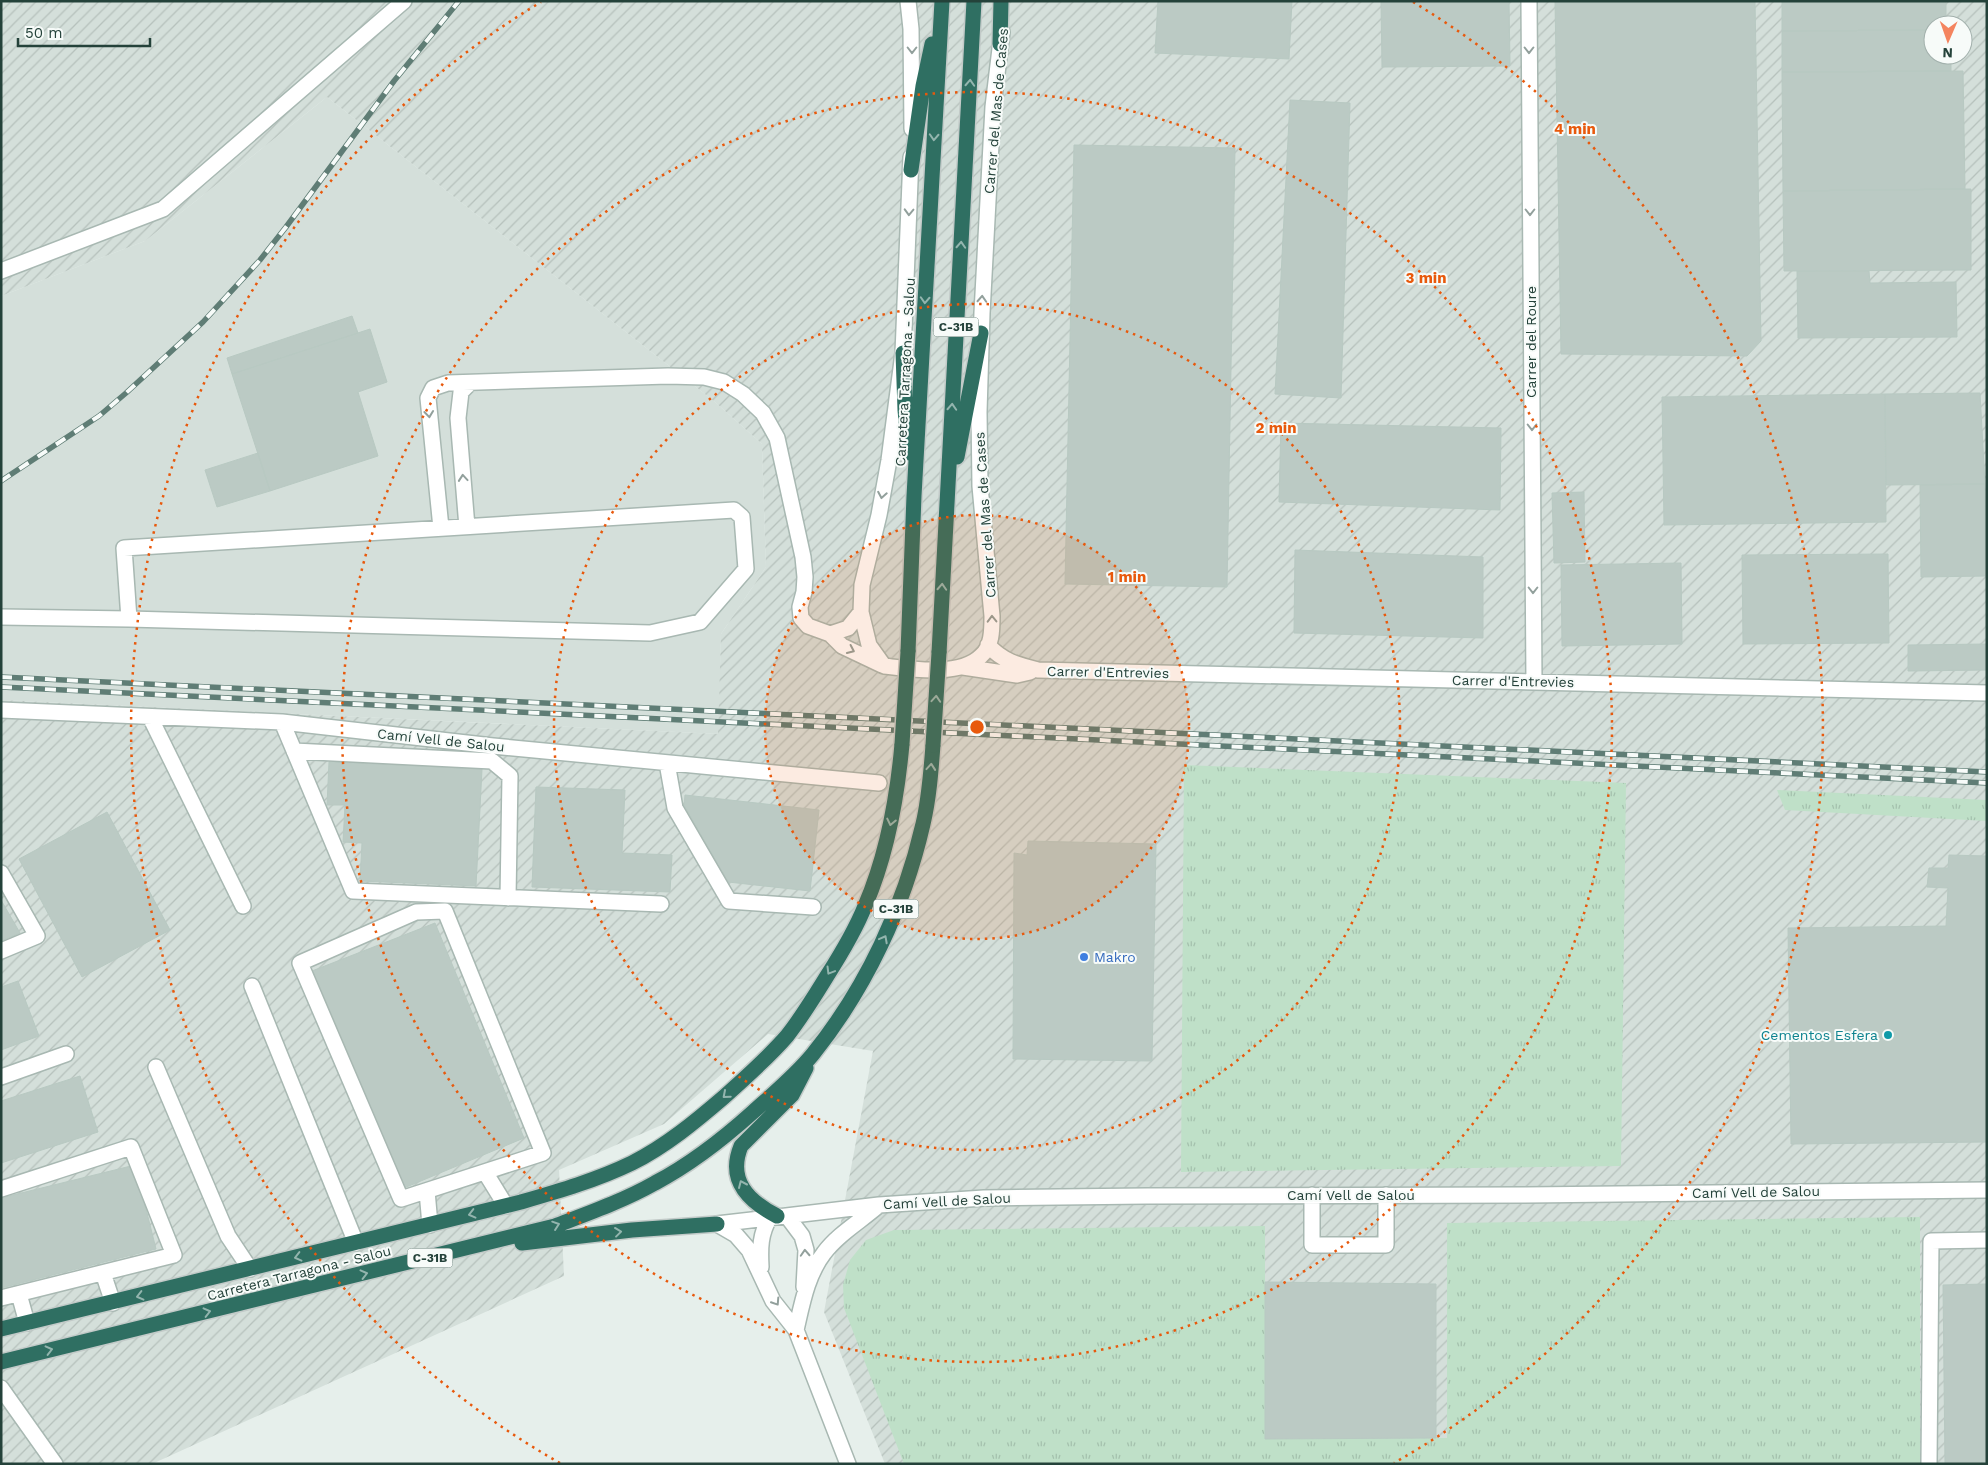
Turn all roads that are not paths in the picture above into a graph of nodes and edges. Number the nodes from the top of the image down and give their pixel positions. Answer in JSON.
{"nodes":[{"id":1,"x":404,"y":1,"type":"edge"},
{"id":2,"x":908,"y":1,"type":"edge"},
{"id":3,"x":942,"y":1,"type":"edge"},
{"id":4,"x":974,"y":1,"type":"edge"},
{"id":5,"x":1001,"y":1,"type":"edge"},
{"id":6,"x":1008,"y":1,"type":"edge"},
{"id":7,"x":1529,"y":1,"type":"edge"},
{"id":8,"x":1000,"y":44,"type":"junction"},
{"id":9,"x":910,"y":170,"type":"junction"},
{"id":10,"x":1,"y":271,"type":"edge"},
{"id":11,"x":981,"y":333,"type":"junction"},
{"id":12,"x":904,"y":353,"type":"junction"},
{"id":13,"x":470,"y":383,"type":"junction"},
{"id":14,"x":914,"y":496,"type":"junction"},
{"id":15,"x":467,"y":527,"type":"junction"},
{"id":16,"x":441,"y":528,"type":"junction"},
{"id":17,"x":945,"y":528,"type":"junction"},
{"id":18,"x":861,"y":612,"type":"junction"},
{"id":19,"x":1,"y":617,"type":"edge"},
{"id":20,"x":129,"y":620,"type":"junction"},
{"id":21,"x":830,"y":634,"type":"junction"},
{"id":22,"x":988,"y":645,"type":"junction"},
{"id":23,"x":884,"y":666,"type":"junction"},
{"id":24,"x":963,"y":667,"type":"junction"},
{"id":25,"x":1038,"y":670,"type":"junction"},
{"id":26,"x":1534,"y":682,"type":"junction"},
{"id":27,"x":1987,"y":693,"type":"edge"},
{"id":28,"x":1,"y":710,"type":"edge"},
{"id":29,"x":150,"y":717,"type":"junction"},
{"id":30,"x":282,"y":722,"type":"junction"},
{"id":31,"x":294,"y":751,"type":"junction"},
{"id":32,"x":667,"y":763,"type":"junction"},
{"id":33,"x":879,"y":783,"type":"dead end"},
{"id":34,"x":1,"y":873,"type":"edge"},
{"id":35,"x":508,"y":898,"type":"junction"},
{"id":36,"x":661,"y":904,"type":"dead end"},
{"id":37,"x":243,"y":906,"type":"dead end"},
{"id":38,"x":813,"y":907,"type":"dead end"},
{"id":39,"x":1,"y":951,"type":"edge"},
{"id":40,"x":252,"y":986,"type":"dead end"},
{"id":41,"x":66,"y":1054,"type":"dead end"},
{"id":42,"x":812,"y":1055,"type":"junction"},
{"id":43,"x":156,"y":1067,"type":"dead end"},
{"id":44,"x":1,"y":1077,"type":"edge"},
{"id":45,"x":485,"y":1172,"type":"junction"},
{"id":46,"x":1,"y":1190,"type":"edge"},
{"id":47,"x":1987,"y":1190,"type":"edge"},
{"id":48,"x":427,"y":1191,"type":"junction"},
{"id":49,"x":1312,"y":1195,"type":"junction"},
{"id":50,"x":1386,"y":1195,"type":"junction"},
{"id":51,"x":879,"y":1205,"type":"junction"},
{"id":52,"x":506,"y":1206,"type":"junction"},
{"id":53,"x":778,"y":1216,"type":"junction"},
{"id":54,"x":718,"y":1224,"type":"junction"},
{"id":55,"x":430,"y":1225,"type":"junction"},
{"id":56,"x":1987,"y":1240,"type":"edge"},
{"id":57,"x":356,"y":1243,"type":"junction"},
{"id":58,"x":465,"y":1249,"type":"junction"},
{"id":59,"x":250,"y":1269,"type":"junction"},
{"id":60,"x":761,"y":1271,"type":"junction"},
{"id":61,"x":103,"y":1272,"type":"junction"},
{"id":62,"x":19,"y":1294,"type":"junction"},
{"id":63,"x":804,"y":1296,"type":"junction"},
{"id":64,"x":1,"y":1298,"type":"edge"},
{"id":65,"x":113,"y":1302,"type":"junction"},
{"id":66,"x":27,"y":1323,"type":"junction"},
{"id":67,"x":1,"y":1329,"type":"edge"},
{"id":68,"x":796,"y":1330,"type":"junction"},
{"id":69,"x":1,"y":1362,"type":"edge"},
{"id":70,"x":1,"y":1388,"type":"edge"},
{"id":71,"x":55,"y":1464,"type":"edge"},
{"id":72,"x":848,"y":1464,"type":"edge"},
{"id":73,"x":1929,"y":1464,"type":"edge"}],
"edges":[{"from":1,"to":10,"type":"street"},
{"from":2,"to":9,"type":"street","one_way":true},
{"from":3,"to":9,"type":"highway"},
{"from":3,"to":14,"type":"highway","name":"Carretera Tarragona - Salou","number":"C-31B","one_way":true},
{"from":17,"to":4,"type":"highway","number":"C-31B","one_way":true},
{"from":5,"to":8,"type":"highway"},
{"from":6,"to":8,"type":"street","name":"Carrer del Mas de Cases","number":"C-31B"},
{"from":7,"to":26,"type":"street","name":"Carrer del Roure","one_way":true},
{"from":11,"to":8,"type":"street","name":"Carrer del Mas de Cases","number":"C-31B","one_way":true},
{"from":9,"to":12,"type":"street","one_way":true},
{"from":11,"to":17,"type":"highway"},
{"from":22,"to":11,"type":"street","name":"Carrer del Mas de Cases","number":"C-31B","one_way":true},
{"from":12,"to":14,"type":"highway"},
{"from":12,"to":18,"type":"street","one_way":true},
{"from":15,"to":13,"type":"street","one_way":true},
{"from":13,"to":16,"type":"street","one_way":true},
{"from":13,"to":21,"type":"street"},
{"from":14,"to":52,"type":"highway","name":"Carretera Tarragona - Salou","number":"C-31B","one_way":true,"bridge":true},
{"from":15,"to":16,"type":"street"},
{"from":15,"to":20,"type":"street"},
{"from":16,"to":20,"type":"street"},
{"from":42,"to":17,"type":"highway","name":"Carretera Tarragona - Salou","number":"C-31B","one_way":true,"bridge":true},
{"from":18,"to":21,"type":"street"},
{"from":18,"to":23,"type":"street"},
{"from":19,"to":20,"type":"street"},
{"from":21,"to":23,"type":"street","one_way":true},
{"from":22,"to":24,"type":"street"},
{"from":22,"to":25,"type":"street","name":"Carrer d'Entrevies"},
{"from":23,"to":24,"type":"street"},
{"from":24,"to":25,"type":"street","name":"Carrer d'Entrevies"},
{"from":25,"to":26,"type":"street","name":"Carrer d'Entrevies"},
{"from":26,"to":27,"type":"street","name":"Carrer d'Entrevies"},
{"from":28,"to":29,"type":"street","name":"Camí Vell de Salou"},
{"from":29,"to":30,"type":"street","name":"Camí Vell de Salou"},
{"from":29,"to":37,"type":"street"},
{"from":30,"to":31,"type":"street"},
{"from":30,"to":32,"type":"street","name":"Camí Vell de Salou"},
{"from":31,"to":35,"type":"street"},
{"from":31,"to":35,"type":"street"},
{"from":32,"to":33,"type":"street","name":"Camí Vell de Salou"},
{"from":32,"to":38,"type":"street"},
{"from":34,"to":39,"type":"street"},
{"from":35,"to":36,"type":"street"},
{"from":40,"to":57,"type":"street"},
{"from":41,"to":44,"type":"street"},
{"from":53,"to":42,"type":"highway","one_way":true},
{"from":58,"to":42,"type":"highway","name":"Carretera Tarragona - Salou","number":"C-31B","one_way":true},
{"from":43,"to":59,"type":"street"},
{"from":45,"to":48,"type":"street"},
{"from":45,"to":48,"type":"street"},
{"from":45,"to":52,"type":"street"},
{"from":46,"to":61,"type":"street"},
{"from":47,"to":50,"type":"street","name":"Camí Vell de Salou"},
{"from":48,"to":55,"type":"street"},
{"from":49,"to":50,"type":"street","name":"Camí Vell de Salou"},
{"from":49,"to":50,"type":"street"},
{"from":49,"to":51,"type":"street","name":"Camí Vell de Salou"},
{"from":51,"to":53,"type":"street","name":"Camí Vell de Salou"},
{"from":51,"to":63,"type":"street"},
{"from":52,"to":55,"type":"highway","name":"Carretera Tarragona - Salou","number":"C-31B","one_way":true},
{"from":53,"to":54,"type":"street","name":"Camí Vell de Salou"},
{"from":53,"to":60,"type":"street"},
{"from":63,"to":53,"type":"street","one_way":true},
{"from":58,"to":54,"type":"highway","one_way":true},
{"from":54,"to":60,"type":"street"},
{"from":55,"to":57,"type":"highway","name":"Carretera Tarragona - Salou","number":"C-31B"},
{"from":56,"to":73,"type":"street"},
{"from":57,"to":59,"type":"highway","name":"Carretera Tarragona - Salou","number":"C-31B","one_way":true},
{"from":69,"to":58,"type":"highway","name":"Carretera Tarragona - Salou","number":"C-31B","one_way":true},
{"from":59,"to":65,"type":"highway","name":"Carretera Tarragona - Salou","number":"C-31B","one_way":true},
{"from":60,"to":68,"type":"street","one_way":true},
{"from":61,"to":62,"type":"street"},
{"from":61,"to":65,"type":"street"},
{"from":62,"to":64,"type":"street"},
{"from":62,"to":66,"type":"street"},
{"from":63,"to":68,"type":"street"},
{"from":65,"to":66,"type":"highway","name":"Carretera Tarragona - Salou","number":"C-31B"},
{"from":66,"to":67,"type":"highway","name":"Carretera Tarragona - Salou","number":"C-31B"},
{"from":68,"to":72,"type":"street"},
{"from":70,"to":71,"type":"street"}]}
